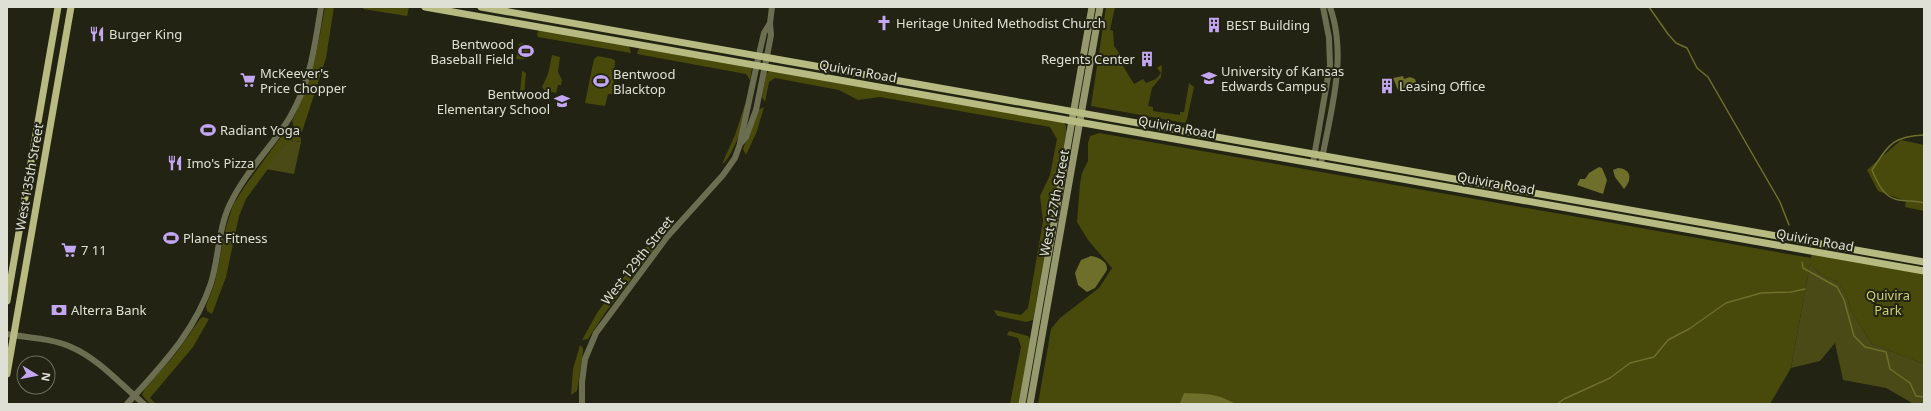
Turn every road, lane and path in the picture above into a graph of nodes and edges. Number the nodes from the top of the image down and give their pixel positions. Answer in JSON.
{"nodes":[{"id":1,"x":58,"y":7,"type":"edge"},
{"id":2,"x":71,"y":7,"type":"edge"},
{"id":3,"x":321,"y":7,"type":"edge"},
{"id":4,"x":425,"y":7,"type":"edge"},
{"id":5,"x":481,"y":7,"type":"edge"},
{"id":6,"x":772,"y":7,"type":"edge"},
{"id":7,"x":1092,"y":7,"type":"edge"},
{"id":8,"x":1100,"y":7,"type":"edge"},
{"id":9,"x":1323,"y":7,"type":"edge"},
{"id":10,"x":1330,"y":7,"type":"edge"},
{"id":11,"x":762,"y":56,"type":"junction"},
{"id":12,"x":761,"y":66,"type":"junction"},
{"id":13,"x":1073,"y":111,"type":"junction"},
{"id":14,"x":1083,"y":113,"type":"junction"},
{"id":15,"x":1071,"y":120,"type":"junction"},
{"id":16,"x":1081,"y":122,"type":"junction"},
{"id":17,"x":1315,"y":153,"type":"junction"},
{"id":18,"x":1323,"y":155,"type":"junction"},
{"id":19,"x":1313,"y":163,"type":"junction"},
{"id":20,"x":1321,"y":164,"type":"junction"},
{"id":21,"x":1924,"y":262,"type":"edge"},
{"id":22,"x":1924,"y":271,"type":"edge"},
{"id":23,"x":7,"y":301,"type":"edge"},
{"id":24,"x":10,"y":335,"type":"edge"},
{"id":25,"x":7,"y":374,"type":"edge"},
{"id":26,"x":135,"y":395,"type":"junction"},
{"id":27,"x":127,"y":404,"type":"edge"},
{"id":28,"x":144,"y":404,"type":"edge"},
{"id":29,"x":582,"y":404,"type":"edge"},
{"id":30,"x":1022,"y":404,"type":"edge"},
{"id":31,"x":1030,"y":404,"type":"edge"}],
"edges":[{"from":1,"to":23,"type":"main road","name":"West 135th Street"},
{"from":2,"to":24,"type":"main road","name":"West 135th Street"},
{"from":3,"to":26,"type":"street"},
{"from":4,"to":12,"type":"main road","name":"Quivira Road"},
{"from":5,"to":11,"type":"main road","name":"Quivira Road"},
{"from":6,"to":11,"type":"street","name":"West 129th Street"},
{"from":7,"to":13,"type":"main road","name":"West 127th Street"},
{"from":8,"to":14,"type":"main road","name":"West 127th Street"},
{"from":9,"to":17,"type":"street"},
{"from":10,"to":18,"type":"street"},
{"from":11,"to":12,"type":"street","name":"West 129th Street"},
{"from":11,"to":13,"type":"main road","name":"Quivira Road"},
{"from":12,"to":15,"type":"main road","name":"Quivira Road"},
{"from":12,"to":29,"type":"street","name":"West 129th Street"},
{"from":13,"to":14,"type":"main road","name":"Quivira Road"},
{"from":13,"to":15,"type":"main road","name":"West 127th Street"},
{"from":14,"to":16,"type":"main road","name":"West 127th Street"},
{"from":14,"to":17,"type":"main road","name":"Quivira Road"},
{"from":15,"to":16,"type":"main road","name":"Quivira Road"},
{"from":15,"to":30,"type":"main road","name":"West 127th Street"},
{"from":16,"to":19,"type":"main road","name":"Quivira Road"},
{"from":16,"to":31,"type":"main road","name":"West 127th Street"},
{"from":17,"to":18,"type":"main road","name":"Quivira Road"},
{"from":17,"to":19,"type":"street"},
{"from":18,"to":20,"type":"street"},
{"from":18,"to":21,"type":"main road","name":"Quivira Road"},
{"from":19,"to":20,"type":"main road","name":"Quivira Road"},
{"from":20,"to":22,"type":"main road","name":"Quivira Road"},
{"from":24,"to":25,"type":"main road","name":"West 135th Street"},
{"from":24,"to":26,"type":"street"},
{"from":26,"to":27,"type":"street"},
{"from":26,"to":28,"type":"street"}]}
